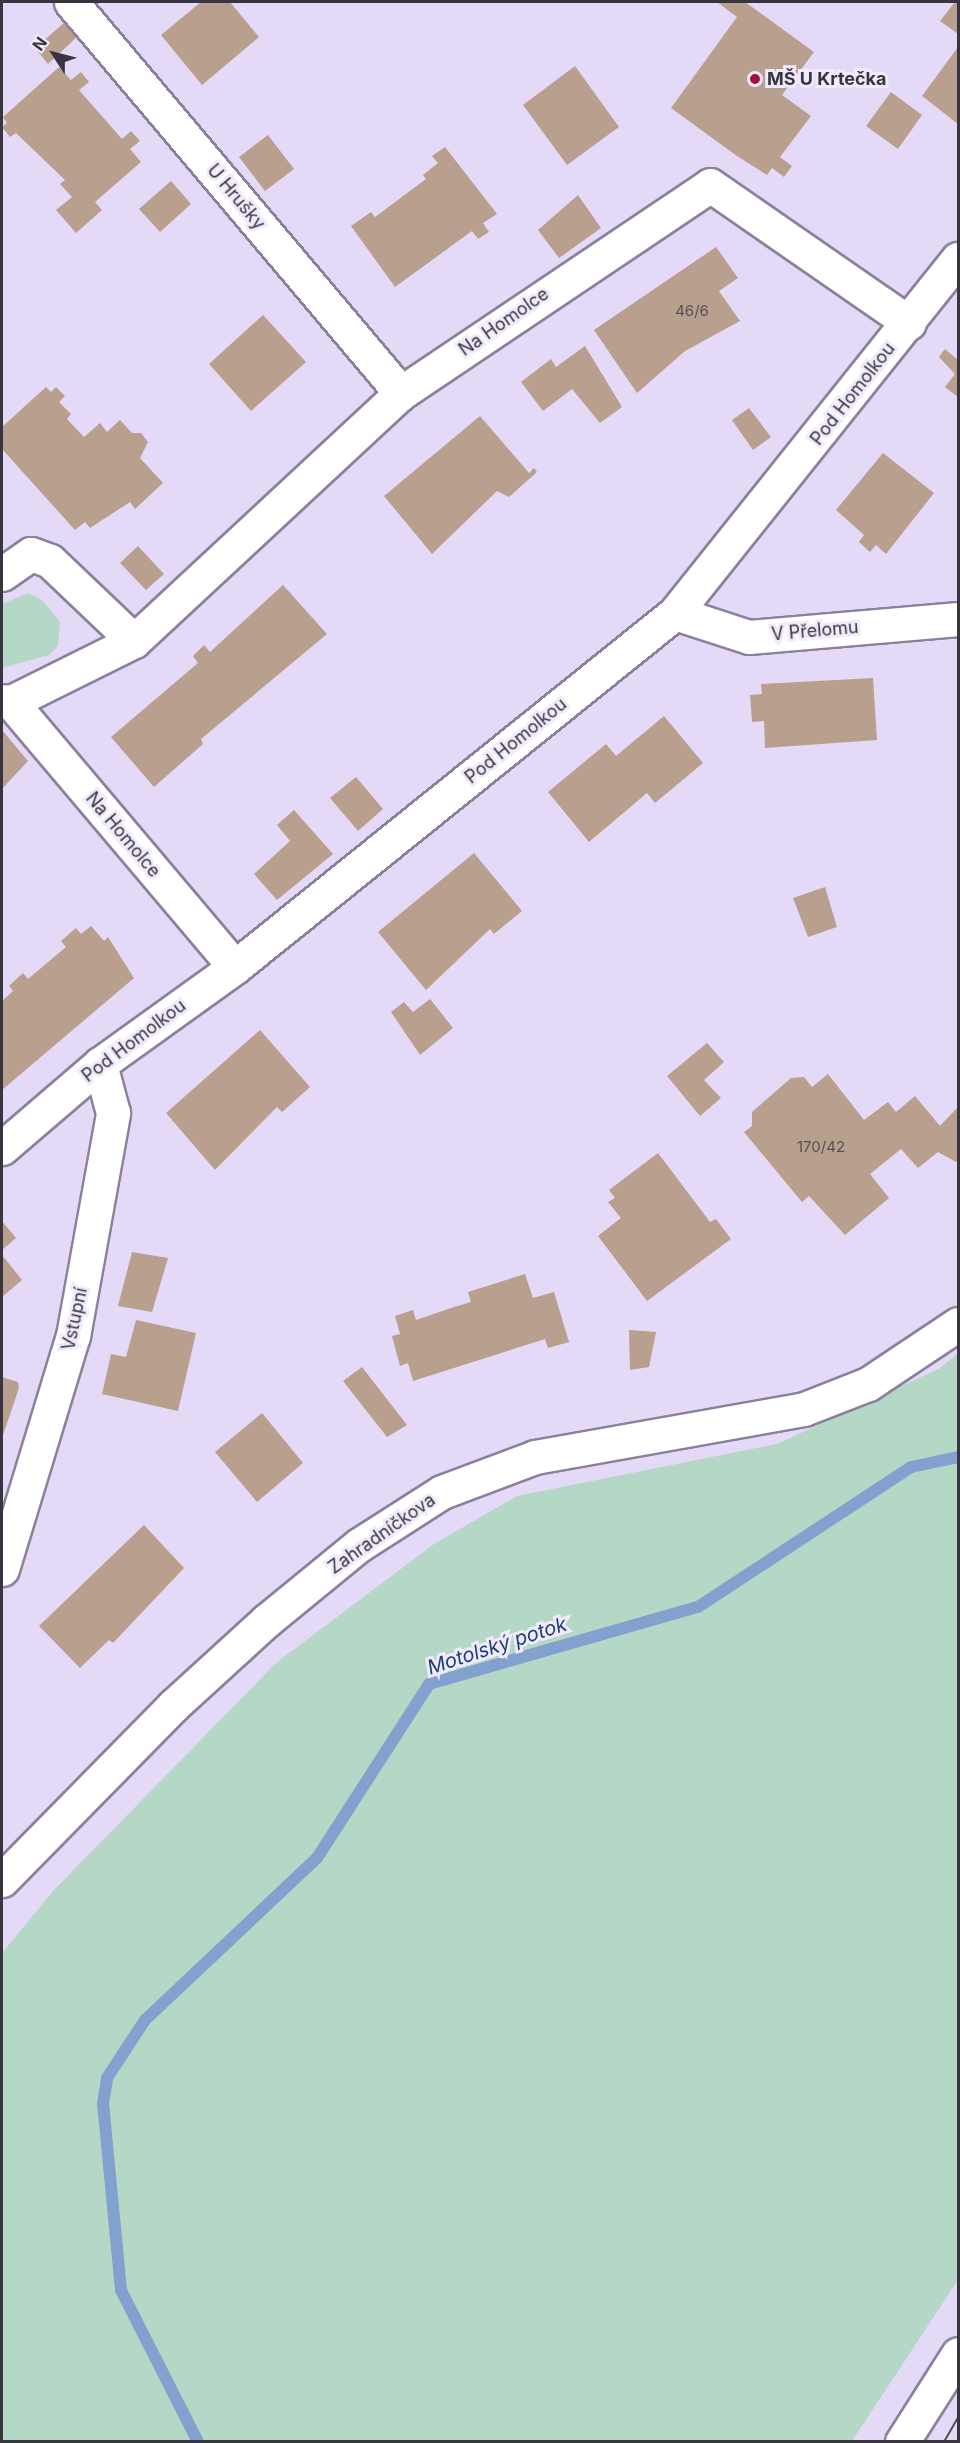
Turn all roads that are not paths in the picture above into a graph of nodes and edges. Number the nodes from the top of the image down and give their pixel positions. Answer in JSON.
{"nodes":[{"id":1,"x":71,"y":2,"type":"edge"},
{"id":2,"x":958,"y":259,"type":"edge"},
{"id":3,"x":909,"y":323,"type":"junction"},
{"id":4,"x":401,"y":393,"type":"junction"},
{"id":5,"x":2,"y":574,"type":"edge"},
{"id":6,"x":675,"y":613,"type":"junction"},
{"id":7,"x":958,"y":619,"type":"edge"},
{"id":8,"x":134,"y":640,"type":"junction"},
{"id":9,"x":6,"y":702,"type":"edge"},
{"id":10,"x":235,"y":967,"type":"junction"},
{"id":11,"x":100,"y":1064,"type":"junction"},
{"id":12,"x":2,"y":1148,"type":"edge"},
{"id":13,"x":958,"y":1324,"type":"edge"},
{"id":14,"x":2,"y":1569,"type":"edge"},
{"id":15,"x":2,"y":1880,"type":"edge"},
{"id":16,"x":958,"y":2354,"type":"edge"},
{"id":17,"x":902,"y":2442,"type":"edge"}],
"edges":[{"from":1,"to":4,"type":"street","name":"U Hrušky"},
{"from":2,"to":3,"type":"street","name":"Pod Homolkou"},
{"from":3,"to":4,"type":"street","name":"Na Homolce"},
{"from":3,"to":6,"type":"street","name":"Pod Homolkou"},
{"from":4,"to":8,"type":"street","name":"Na Homolce"},
{"from":5,"to":8,"type":"street"},
{"from":6,"to":7,"type":"street","name":"V Přelomu"},
{"from":6,"to":10,"type":"street","name":"Pod Homolkou"},
{"from":8,"to":9,"type":"street","name":"Na Homolce"},
{"from":9,"to":10,"type":"street","name":"Na Homolce"},
{"from":10,"to":11,"type":"street","name":"Pod Homolkou"},
{"from":11,"to":12,"type":"street","name":"Pod Homolkou"},
{"from":11,"to":14,"type":"street","name":"Vstupní"},
{"from":13,"to":15,"type":"street","name":"Zahradníčkova"},
{"from":16,"to":17,"type":"street"}]}
